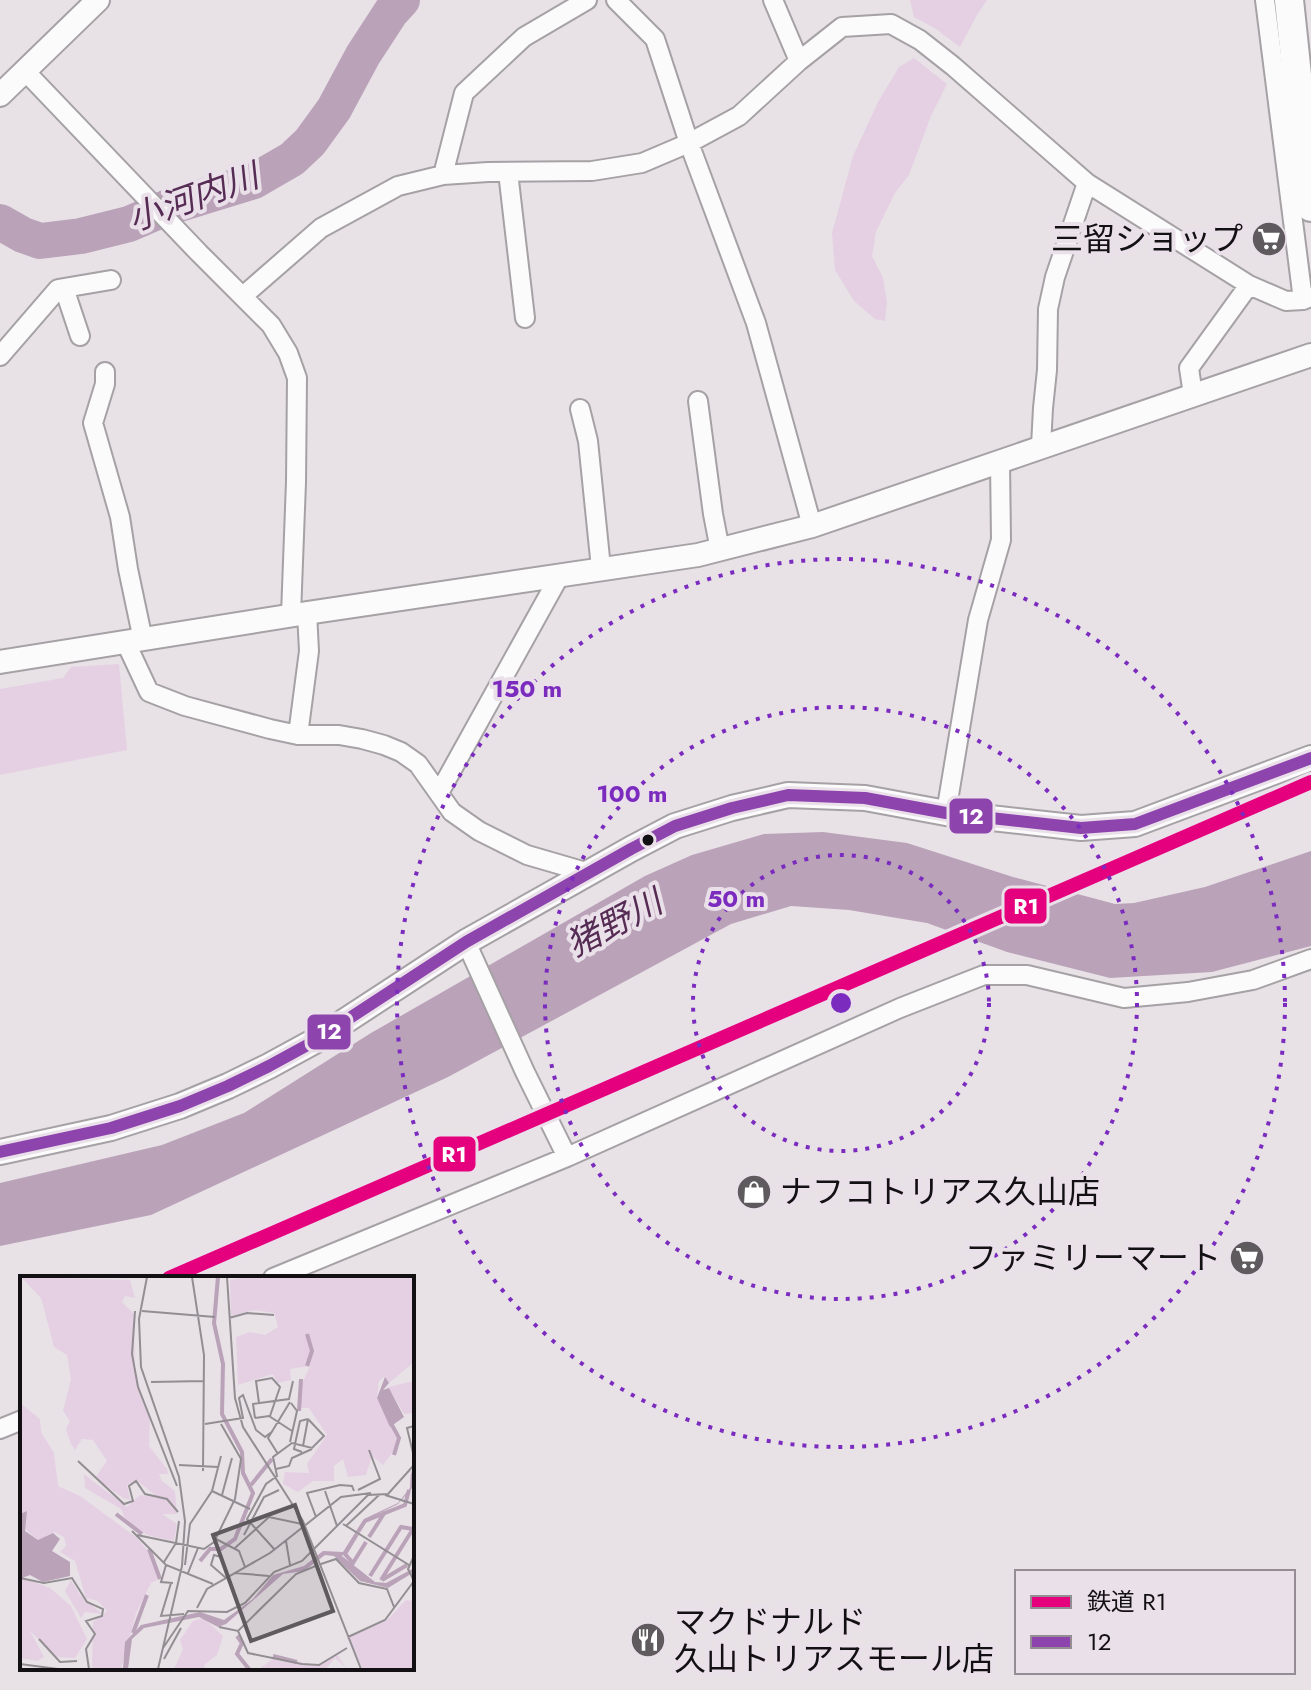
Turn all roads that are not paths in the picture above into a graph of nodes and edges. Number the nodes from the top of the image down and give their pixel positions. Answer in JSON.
{"nodes":[{"id":1,"x":98,"y":0,"type":"edge"},
{"id":2,"x":587,"y":0,"type":"edge"},
{"id":3,"x":616,"y":0,"type":"edge"},
{"id":4,"x":773,"y":0,"type":"edge"},
{"id":5,"x":1265,"y":0,"type":"edge"},
{"id":6,"x":1289,"y":0,"type":"edge"},
{"id":7,"x":799,"y":61,"type":"junction"},
{"id":8,"x":25,"y":71,"type":"junction"},
{"id":9,"x":0,"y":95,"type":"edge"},
{"id":10,"x":689,"y":143,"type":"junction"},
{"id":11,"x":508,"y":172,"type":"junction"},
{"id":12,"x":443,"y":175,"type":"junction"},
{"id":13,"x":1087,"y":183,"type":"junction"},
{"id":14,"x":1311,"y":207,"type":"edge"},
{"id":15,"x":111,"y":280,"type":"dead end"},
{"id":16,"x":1249,"y":285,"type":"junction"},
{"id":17,"x":64,"y":288,"type":"junction"},
{"id":18,"x":243,"y":296,"type":"junction"},
{"id":19,"x":1307,"y":299,"type":"edge"},
{"id":20,"x":525,"y":318,"type":"dead end"},
{"id":21,"x":80,"y":336,"type":"dead end"},
{"id":22,"x":0,"y":355,"type":"edge"},
{"id":23,"x":1311,"y":355,"type":"edge"},
{"id":24,"x":105,"y":372,"type":"dead end"},
{"id":25,"x":1193,"y":395,"type":"junction"},
{"id":26,"x":698,"y":401,"type":"dead end"},
{"id":27,"x":580,"y":409,"type":"dead end"},
{"id":28,"x":1041,"y":446,"type":"junction"},
{"id":29,"x":1000,"y":462,"type":"junction"},
{"id":30,"x":812,"y":526,"type":"junction"},
{"id":31,"x":720,"y":550,"type":"junction"},
{"id":32,"x":601,"y":568,"type":"junction"},
{"id":33,"x":560,"y":575,"type":"junction"},
{"id":34,"x":299,"y":614,"type":"junction"},
{"id":35,"x":134,"y":642,"type":"junction"},
{"id":36,"x":0,"y":662,"type":"edge"},
{"id":37,"x":298,"y":735,"type":"junction"},
{"id":38,"x":1311,"y":758,"type":"edge"},
{"id":39,"x":439,"y":793,"type":"junction"},
{"id":40,"x":946,"y":813,"type":"junction"},
{"id":41,"x":589,"y":873,"type":"junction"},
{"id":42,"x":466,"y":942,"type":"junction"},
{"id":43,"x":1311,"y":959,"type":"edge"},
{"id":44,"x":0,"y":1152,"type":"edge"},
{"id":45,"x":567,"y":1157,"type":"junction"},
{"id":46,"x":278,"y":1276,"type":"edge"},
{"id":47,"x":20,"y":1421,"type":"edge"},
{"id":48,"x":0,"y":1429,"type":"edge"}],
"edges":[{"from":1,"to":8,"type":"street"},
{"from":2,"to":12,"type":"street"},
{"from":3,"to":10,"type":"street"},
{"from":4,"to":7,"type":"street"},
{"from":5,"to":19,"type":"street"},
{"from":6,"to":14,"type":"main road"},
{"from":7,"to":10,"type":"street"},
{"from":7,"to":13,"type":"street"},
{"from":8,"to":9,"type":"street"},
{"from":8,"to":18,"type":"street"},
{"from":10,"to":11,"type":"street"},
{"from":10,"to":30,"type":"street"},
{"from":11,"to":12,"type":"street"},
{"from":11,"to":20,"type":"street"},
{"from":12,"to":18,"type":"street"},
{"from":13,"to":16,"type":"street"},
{"from":13,"to":28,"type":"street"},
{"from":15,"to":17,"type":"street"},
{"from":16,"to":19,"type":"street"},
{"from":16,"to":25,"type":"street"},
{"from":17,"to":21,"type":"street"},
{"from":17,"to":22,"type":"street"},
{"from":18,"to":34,"type":"street"},
{"from":23,"to":25,"type":"street"},
{"from":24,"to":35,"type":"street"},
{"from":25,"to":28,"type":"street"},
{"from":26,"to":31,"type":"street"},
{"from":27,"to":32,"type":"street"},
{"from":28,"to":29,"type":"street"},
{"from":29,"to":30,"type":"street"},
{"from":29,"to":40,"type":"street"},
{"from":30,"to":31,"type":"street"},
{"from":31,"to":32,"type":"street"},
{"from":32,"to":33,"type":"street"},
{"from":33,"to":34,"type":"street"},
{"from":33,"to":39,"type":"street"},
{"from":34,"to":35,"type":"street"},
{"from":34,"to":37,"type":"street"},
{"from":35,"to":36,"type":"street"},
{"from":35,"to":37,"type":"street"},
{"from":37,"to":39,"type":"street"},
{"from":38,"to":40,"type":"main road"},
{"from":39,"to":41,"type":"street"},
{"from":40,"to":41,"type":"main road"},
{"from":41,"to":42,"type":"main road"},
{"from":42,"to":44,"type":"main road"},
{"from":42,"to":45,"type":"street"},
{"from":43,"to":45,"type":"street"},
{"from":45,"to":46,"type":"street"},
{"from":47,"to":48,"type":"street"}]}
